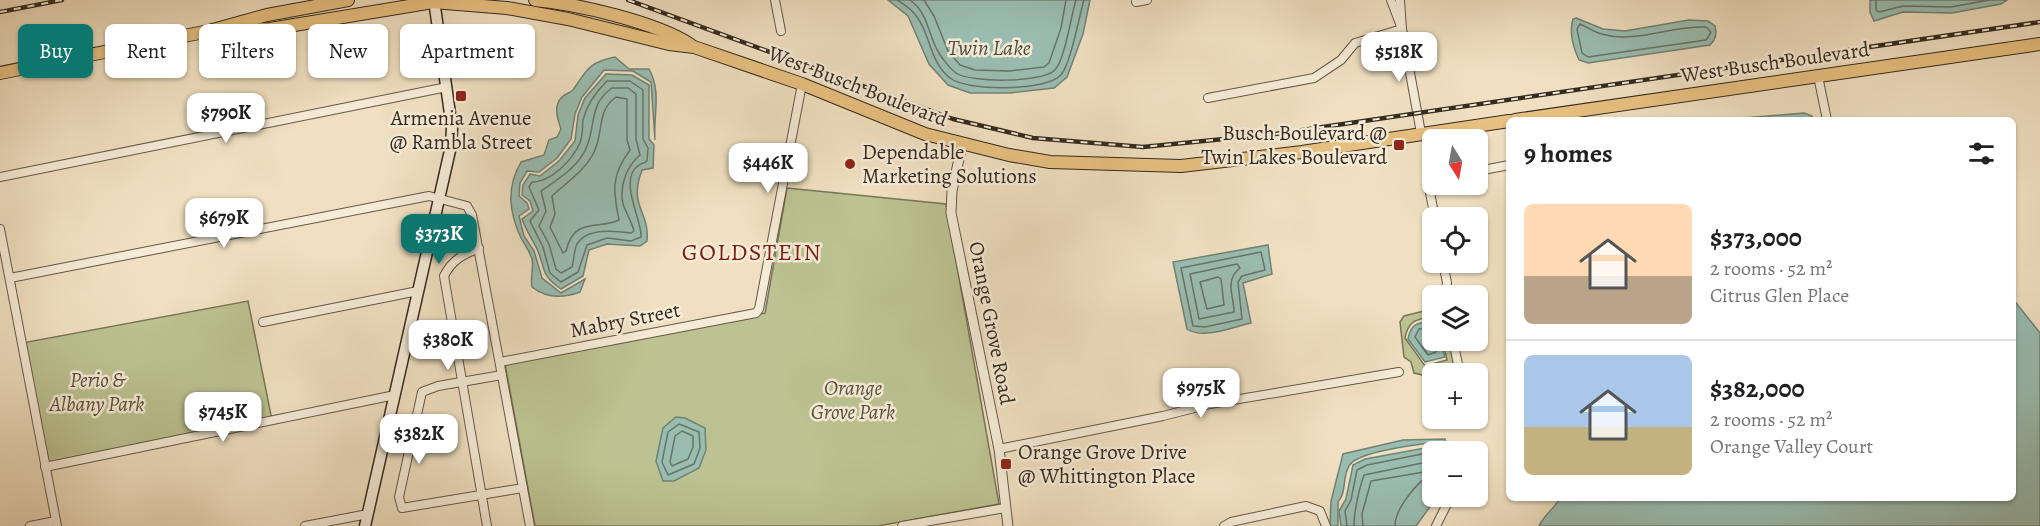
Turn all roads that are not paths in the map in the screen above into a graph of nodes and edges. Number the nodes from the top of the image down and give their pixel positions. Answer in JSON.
{"nodes":[{"id":1,"x":348,"y":0,"type":"edge"},
{"id":2,"x":535,"y":0,"type":"edge"},
{"id":3,"x":776,"y":0,"type":"edge"},
{"id":4,"x":1148,"y":0,"type":"edge"},
{"id":5,"x":1391,"y":0,"type":"edge"},
{"id":6,"x":1400,"y":0,"type":"edge"},
{"id":7,"x":432,"y":1,"type":"edge"},
{"id":8,"x":1136,"y":2,"type":"dead end"},
{"id":9,"x":234,"y":24,"type":"edge"},
{"id":10,"x":296,"y":25,"type":"edge"},
{"id":11,"x":1402,"y":29,"type":"junction"},
{"id":12,"x":781,"y":31,"type":"dead end"},
{"id":13,"x":199,"y":33,"type":"edge"},
{"id":14,"x":2040,"y":44,"type":"edge"},
{"id":15,"x":694,"y":47,"type":"junction"},
{"id":16,"x":0,"y":73,"type":"edge"},
{"id":17,"x":1818,"y":76,"type":"junction"},
{"id":18,"x":802,"y":84,"type":"junction"},
{"id":19,"x":447,"y":87,"type":"junction"},
{"id":20,"x":1208,"y":98,"type":"dead end"},
{"id":21,"x":1536,"y":117,"type":"edge"},
{"id":22,"x":1826,"y":117,"type":"edge"},
{"id":23,"x":1506,"y":122,"type":"edge"},
{"id":24,"x":1469,"y":129,"type":"edge"},
{"id":25,"x":1421,"y":133,"type":"joint"},
{"id":26,"x":962,"y":145,"type":"junction"},
{"id":27,"x":1506,"y":166,"type":"edge"},
{"id":28,"x":1488,"y":169,"type":"edge"},
{"id":29,"x":0,"y":177,"type":"edge"},
{"id":30,"x":439,"y":199,"type":"junction"},
{"id":31,"x":0,"y":228,"type":"edge"},
{"id":32,"x":478,"y":248,"type":"junction"},
{"id":33,"x":10,"y":278,"type":"junction"},
{"id":34,"x":418,"y":291,"type":"junction"},
{"id":35,"x":263,"y":322,"type":"dead end"},
{"id":36,"x":500,"y":362,"type":"junction"},
{"id":37,"x":1399,"y":372,"type":"dead end"},
{"id":38,"x":502,"y":375,"type":"junction"},
{"id":39,"x":463,"y":383,"type":"junction"},
{"id":40,"x":395,"y":395,"type":"junction"},
{"id":41,"x":999,"y":448,"type":"junction"},
{"id":42,"x":45,"y":467,"type":"junction"},
{"id":43,"x":523,"y":488,"type":"junction"},
{"id":44,"x":483,"y":495,"type":"junction"},
{"id":45,"x":1446,"y":507,"type":"edge"},
{"id":46,"x":1005,"y":508,"type":"junction"},
{"id":47,"x":368,"y":514,"type":"junction"},
{"id":48,"x":57,"y":523,"type":"edge"},
{"id":49,"x":30,"y":526,"type":"edge"},
{"id":50,"x":305,"y":526,"type":"edge"},
{"id":51,"x":365,"y":526,"type":"edge"},
{"id":52,"x":487,"y":526,"type":"edge"},
{"id":53,"x":530,"y":526,"type":"edge"},
{"id":54,"x":903,"y":526,"type":"edge"},
{"id":55,"x":1008,"y":526,"type":"edge"},
{"id":56,"x":1224,"y":526,"type":"edge"},
{"id":57,"x":1326,"y":526,"type":"edge"},
{"id":58,"x":1436,"y":526,"type":"edge"}],
"edges":[{"from":1,"to":9,"type":"main road","name":"West Busch Boulevard"},
{"from":2,"to":15,"type":"main road","name":"West Busch Boulevard"},
{"from":3,"to":12,"type":"street"},
{"from":4,"to":8,"type":"street"},
{"from":5,"to":11,"type":"street"},
{"from":6,"to":11,"type":"street"},
{"from":7,"to":10,"type":"main road","name":"West Busch Boulevard"},
{"from":7,"to":15,"type":"main road","name":"West Busch Boulevard"},
{"from":7,"to":19,"type":"main road"},
{"from":11,"to":20,"type":"street"},
{"from":11,"to":25,"type":"street"},
{"from":13,"to":16,"type":"main road","name":"West Busch Boulevard"},
{"from":14,"to":17,"type":"main road","name":"West Busch Boulevard"},
{"from":15,"to":18,"type":"main road","name":"West Busch Boulevard"},
{"from":17,"to":21,"type":"main road","name":"West Busch Boulevard"},
{"from":17,"to":22,"type":"street"},
{"from":18,"to":26,"type":"main road","name":"West Busch Boulevard"},
{"from":18,"to":36,"type":"street","name":"Mabry Street"},
{"from":19,"to":29,"type":"street"},
{"from":19,"to":30,"type":"main road"},
{"from":23,"to":24,"type":"main road","name":"West Busch Boulevard"},
{"from":25,"to":26,"type":"main road","name":"West Busch Boulevard"},
{"from":26,"to":41,"type":"street","name":"Orange Grove Road"},
{"from":27,"to":28,"type":"street"},
{"from":30,"to":32,"type":"street"},
{"from":30,"to":33,"type":"street"},
{"from":30,"to":34,"type":"main road"},
{"from":31,"to":33,"type":"street"},
{"from":32,"to":36,"type":"street"},
{"from":32,"to":39,"type":"street"},
{"from":33,"to":42,"type":"street"},
{"from":34,"to":35,"type":"street"},
{"from":34,"to":40,"type":"main road"},
{"from":36,"to":38,"type":"street"},
{"from":37,"to":41,"type":"street"},
{"from":38,"to":39,"type":"street"},
{"from":38,"to":43,"type":"street"},
{"from":39,"to":44,"type":"street"},
{"from":39,"to":44,"type":"street"},
{"from":40,"to":42,"type":"street"},
{"from":40,"to":47,"type":"main road"},
{"from":41,"to":46,"type":"street","name":"Orange Grove Road"},
{"from":42,"to":48,"type":"street"},
{"from":43,"to":44,"type":"street"},
{"from":43,"to":53,"type":"street"},
{"from":44,"to":52,"type":"street"},
{"from":45,"to":58,"type":"street"},
{"from":46,"to":54,"type":"street"},
{"from":46,"to":55,"type":"street","name":"Orange Grove Road"},
{"from":47,"to":50,"type":"street"},
{"from":47,"to":51,"type":"main road"},
{"from":48,"to":49,"type":"street"},
{"from":56,"to":57,"type":"street"}]}
